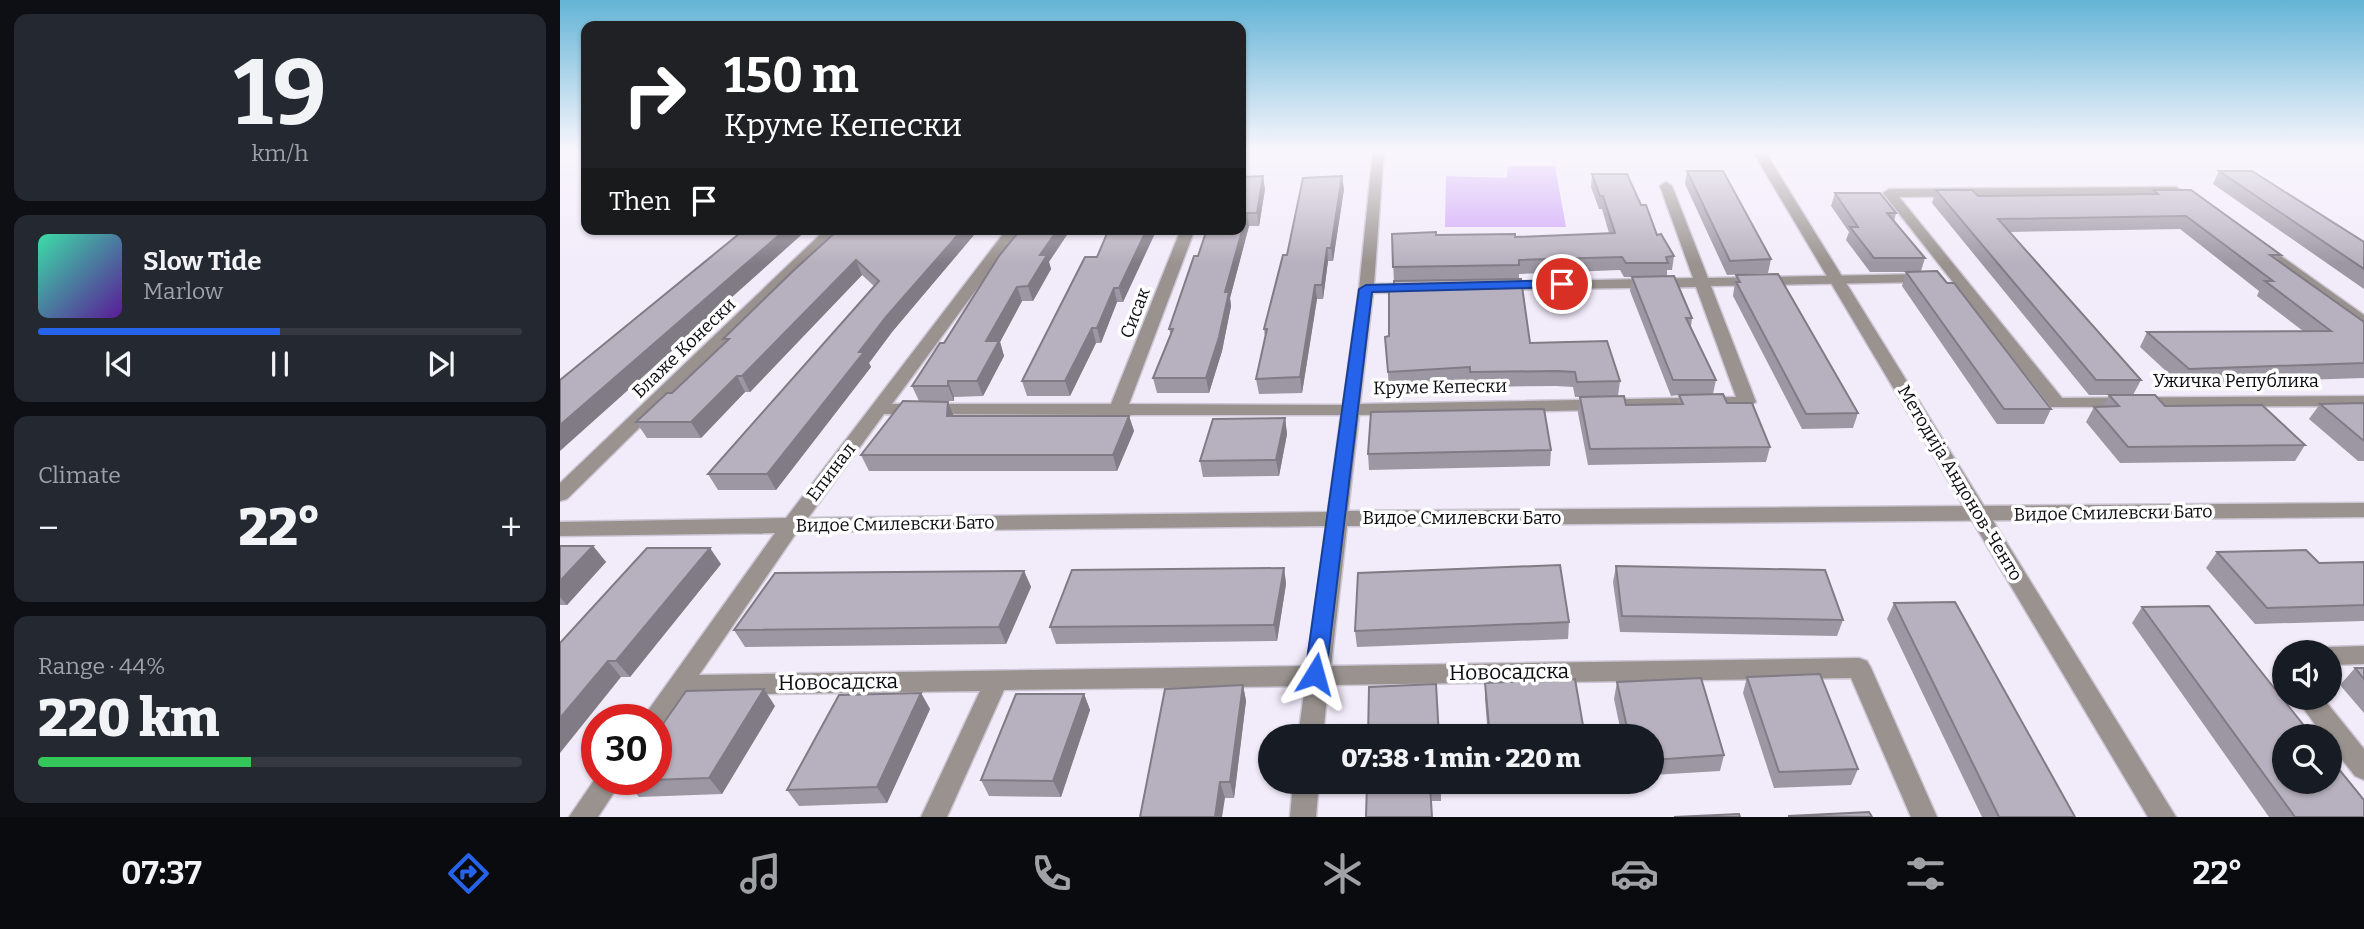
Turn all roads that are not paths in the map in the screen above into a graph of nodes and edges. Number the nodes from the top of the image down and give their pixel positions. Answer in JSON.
{"nodes":[{"id":1,"x":1375,"y":188,"type":"edge"},
{"id":2,"x":1667,"y":188,"type":"edge"},
{"id":3,"x":1782,"y":188,"type":"edge"},
{"id":4,"x":2188,"y":191,"type":"edge"},
{"id":5,"x":2243,"y":232,"type":"edge"},
{"id":6,"x":828,"y":235,"type":"edge"},
{"id":7,"x":1010,"y":235,"type":"edge"},
{"id":8,"x":1186,"y":235,"type":"edge"},
{"id":9,"x":1836,"y":278,"type":"junction"},
{"id":10,"x":1958,"y":278,"type":"junction"},
{"id":11,"x":1702,"y":281,"type":"junction"},
{"id":12,"x":1478,"y":286,"type":"edge"},
{"id":13,"x":1422,"y":287,"type":"edge"},
{"id":14,"x":1366,"y":289,"type":"junction"},
{"id":15,"x":2364,"y":322,"type":"edge"},
{"id":16,"x":2364,"y":401,"type":"edge"},
{"id":17,"x":879,"y":409,"type":"junction"},
{"id":18,"x":1350,"y":410,"type":"junction"},
{"id":19,"x":1117,"y":411,"type":"junction"},
{"id":20,"x":560,"y":494,"type":"edge"},
{"id":21,"x":2364,"y":510,"type":"edge"},
{"id":22,"x":1980,"y":515,"type":"junction"},
{"id":23,"x":1338,"y":519,"type":"junction"},
{"id":24,"x":792,"y":526,"type":"junction"},
{"id":25,"x":560,"y":529,"type":"edge"},
{"id":26,"x":2364,"y":655,"type":"edge"},
{"id":27,"x":2342,"y":656,"type":"edge"},
{"id":28,"x":1315,"y":674,"type":"junction"},
{"id":29,"x":997,"y":680,"type":"junction"},
{"id":30,"x":678,"y":685,"type":"junction"},
{"id":31,"x":665,"y":704,"type":"edge"},
{"id":32,"x":2318,"y":710,"type":"edge"},
{"id":33,"x":1311,"y":724,"type":"edge"},
{"id":34,"x":2364,"y":768,"type":"edge"},
{"id":35,"x":1305,"y":794,"type":"edge"},
{"id":36,"x":598,"y":795,"type":"edge"},
{"id":37,"x":582,"y":817,"type":"edge"},
{"id":38,"x":933,"y":817,"type":"edge"},
{"id":39,"x":1303,"y":817,"type":"edge"},
{"id":40,"x":1924,"y":817,"type":"edge"},
{"id":41,"x":2163,"y":817,"type":"edge"}],
"edges":[{"from":1,"to":14,"type":"street"},
{"from":2,"to":11,"type":"street","name":"Круме Кепески"},
{"from":3,"to":9,"type":"street","name":"Методија Андонов-Ченто"},
{"from":4,"to":10,"type":"street","name":"Ужичка Република"},
{"from":5,"to":15,"type":"street"},
{"from":6,"to":20,"type":"street","name":"Блаже Конески"},
{"from":7,"to":17,"type":"street","name":"Епинал"},
{"from":8,"to":19,"type":"street","name":"Сисак"},
{"from":9,"to":10,"type":"street"},
{"from":9,"to":11,"type":"street"},
{"from":9,"to":22,"type":"street","name":"Методија Андонов-Ченто"},
{"from":10,"to":16,"type":"street","name":"Ужичка Република"},
{"from":11,"to":12,"type":"street"},
{"from":11,"to":18,"type":"street","name":"Круме Кепески"},
{"from":13,"to":14,"type":"street"},
{"from":14,"to":18,"type":"street"},
{"from":17,"to":19,"type":"street","name":"Круме Кепески"},
{"from":17,"to":24,"type":"street","name":"Епинал"},
{"from":18,"to":19,"type":"street","name":"Круме Кепески"},
{"from":18,"to":23,"type":"street"},
{"from":21,"to":22,"type":"street","name":"Видое Смилевски Бато"},
{"from":22,"to":23,"type":"street","name":"Видое Смилевски Бато"},
{"from":22,"to":41,"type":"street","name":"Методија Андонов-Ченто"},
{"from":23,"to":24,"type":"street","name":"Видое Смилевски Бато"},
{"from":23,"to":28,"type":"street"},
{"from":24,"to":25,"type":"street","name":"Видое Смилевски Бато"},
{"from":24,"to":30,"type":"street","name":"Епинал"},
{"from":26,"to":27,"type":"street"},
{"from":28,"to":29,"type":"street","name":"Новосадска"},
{"from":28,"to":33,"type":"street"},
{"from":28,"to":40,"type":"street","name":"Новосадска"},
{"from":29,"to":30,"type":"street","name":"Новосадска"},
{"from":29,"to":38,"type":"street"},
{"from":30,"to":31,"type":"street","name":"Епинал"},
{"from":32,"to":34,"type":"street"},
{"from":35,"to":39,"type":"street"},
{"from":36,"to":37,"type":"street"}]}
